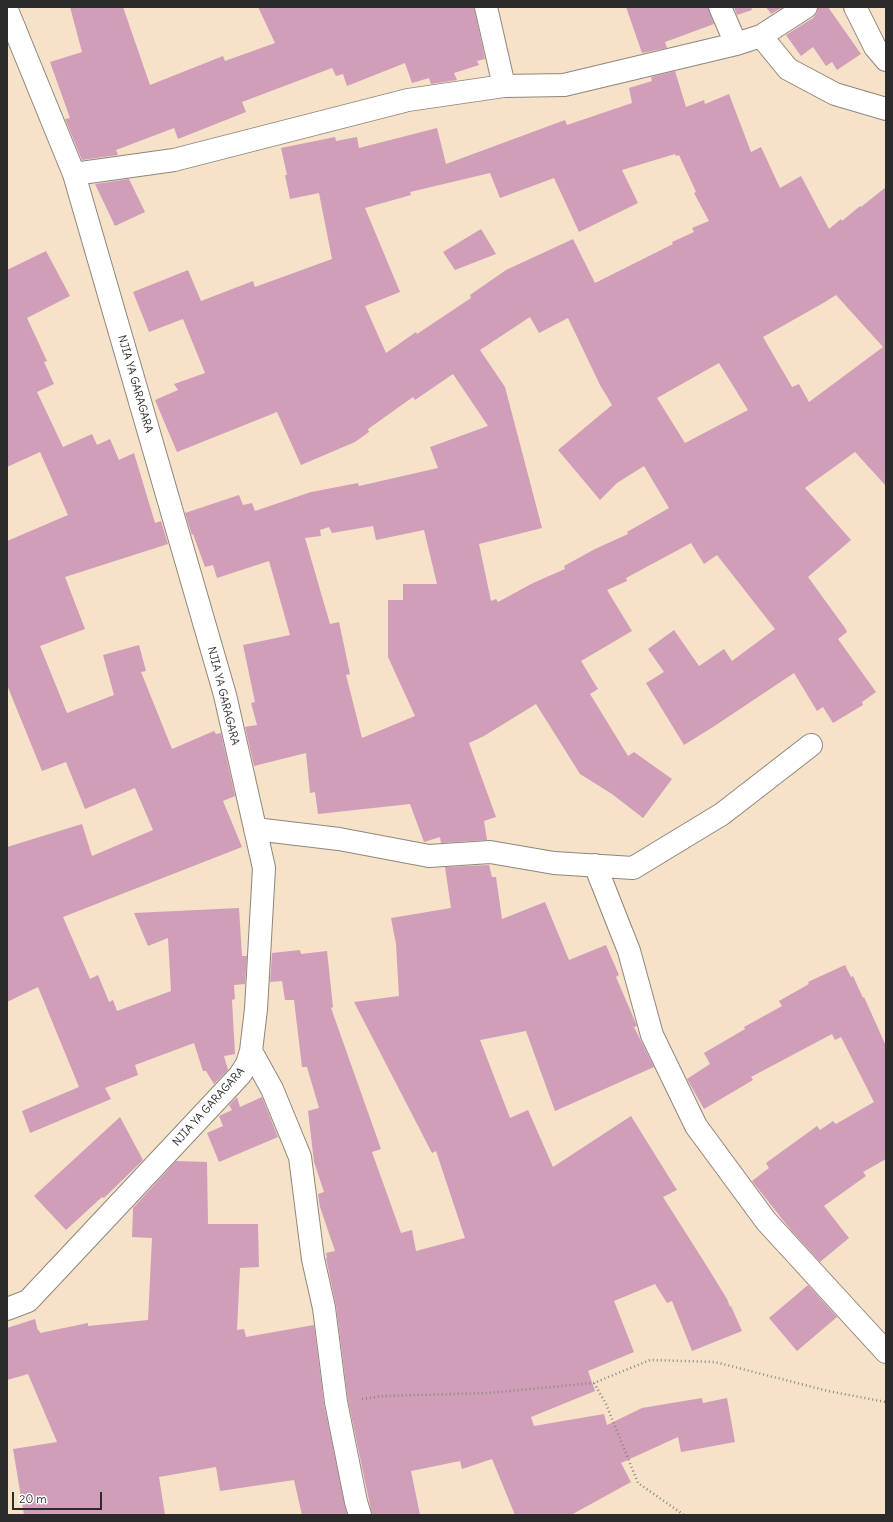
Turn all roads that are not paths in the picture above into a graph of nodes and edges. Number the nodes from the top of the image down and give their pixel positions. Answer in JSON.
{"nodes":[{"id":1,"x":486,"y":7,"type":"edge"},
{"id":2,"x":720,"y":7,"type":"edge"},
{"id":3,"x":806,"y":7,"type":"edge"},
{"id":4,"x":855,"y":7,"type":"edge"},
{"id":5,"x":7,"y":10,"type":"edge"},
{"id":6,"x":761,"y":36,"type":"junction"},
{"id":7,"x":736,"y":44,"type":"junction"},
{"id":8,"x":886,"y":60,"type":"edge"},
{"id":9,"x":504,"y":86,"type":"junction"},
{"id":10,"x":886,"y":109,"type":"edge"},
{"id":11,"x":74,"y":174,"type":"junction"},
{"id":12,"x":811,"y":745,"type":"dead end"},
{"id":13,"x":255,"y":830,"type":"junction"},
{"id":14,"x":595,"y":865,"type":"junction"},
{"id":15,"x":251,"y":1051,"type":"junction"},
{"id":16,"x":7,"y":1309,"type":"edge"},
{"id":17,"x":886,"y":1352,"type":"edge"},
{"id":18,"x":360,"y":1515,"type":"edge"}],
"edges":[{"from":1,"to":9,"type":"street"},
{"from":2,"to":7,"type":"street"},
{"from":3,"to":6,"type":"street"},
{"from":4,"to":8,"type":"street"},
{"from":5,"to":11,"type":"street","name":"NJIA YA GARAGARA"},
{"from":6,"to":7,"type":"street"},
{"from":6,"to":10,"type":"street"},
{"from":7,"to":9,"type":"street"},
{"from":9,"to":11,"type":"street"},
{"from":11,"to":13,"type":"street","name":"NJIA YA GARAGARA"},
{"from":12,"to":14,"type":"street"},
{"from":13,"to":14,"type":"street"},
{"from":13,"to":15,"type":"street","name":"NJIA YA GARAGARA"},
{"from":14,"to":17,"type":"street"},
{"from":15,"to":16,"type":"street","name":"NJIA YA GARAGARA"},
{"from":15,"to":18,"type":"street"}]}
